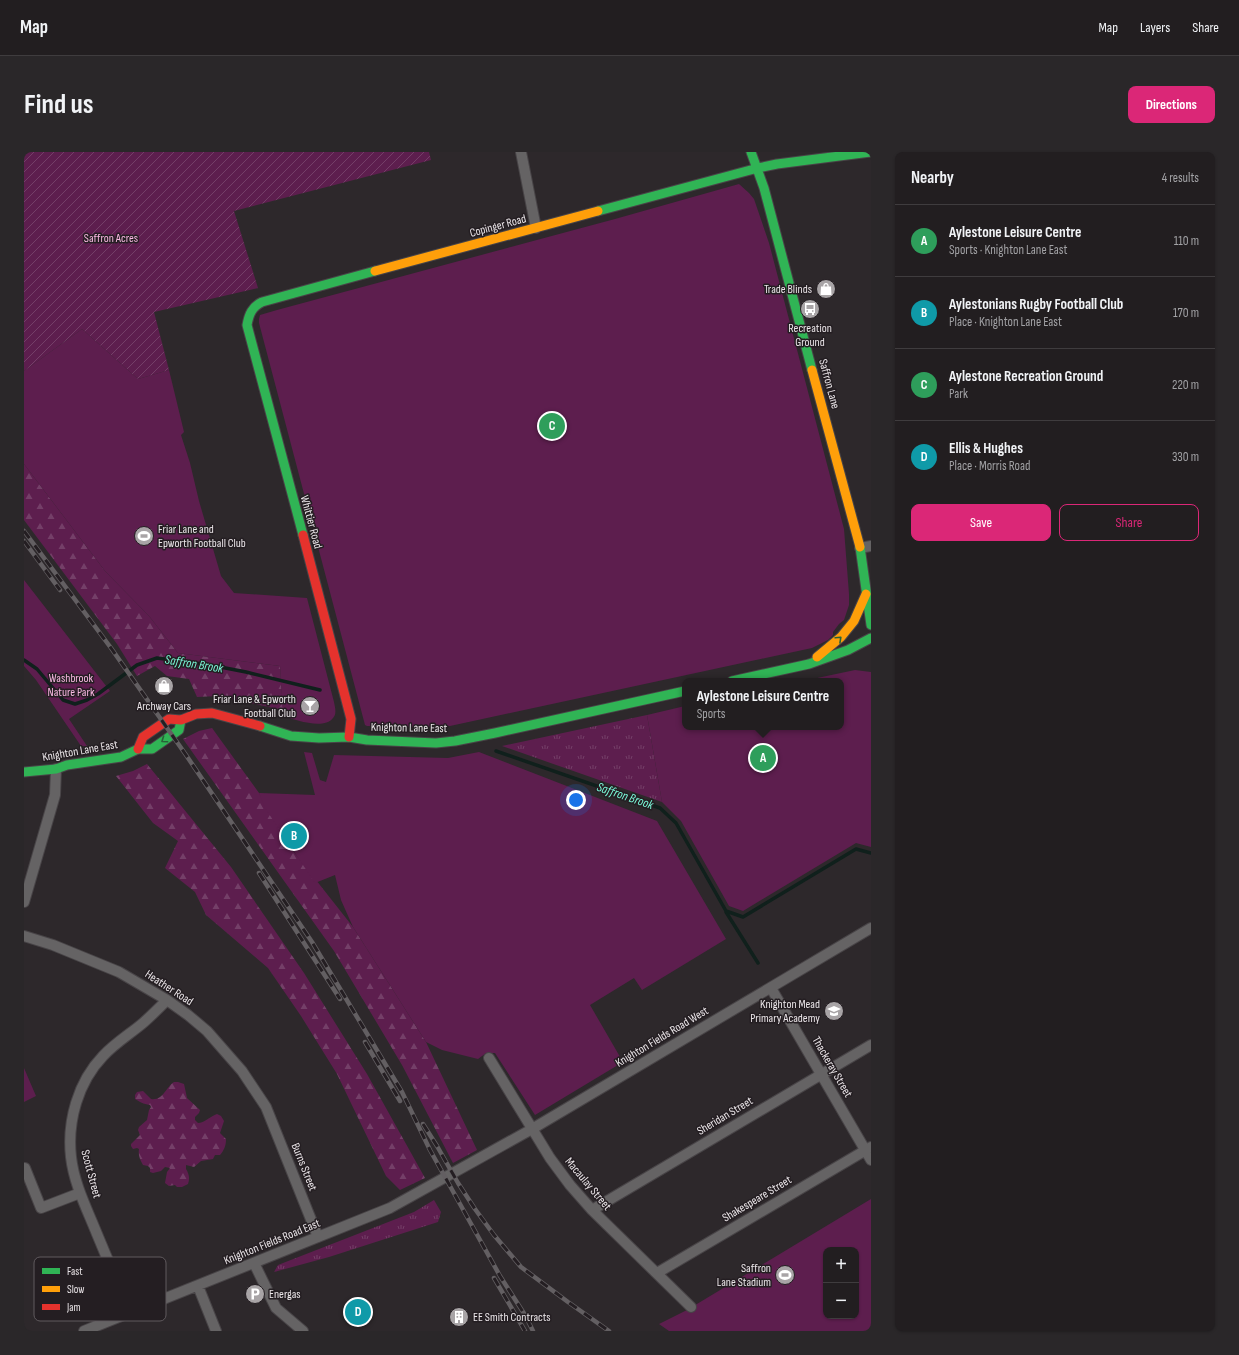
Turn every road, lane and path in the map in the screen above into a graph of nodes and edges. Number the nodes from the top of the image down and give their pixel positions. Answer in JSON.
{"nodes":[{"id":1,"x":521,"y":152,"type":"edge"},
{"id":2,"x":751,"y":152,"type":"edge"},
{"id":3,"x":871,"y":152,"type":"edge"},
{"id":4,"x":758,"y":168,"type":"junction"},
{"id":5,"x":536,"y":228,"type":"junction"},
{"id":6,"x":248,"y":314,"type":"joint"},
{"id":7,"x":871,"y":546,"type":"edge"},
{"id":8,"x":860,"y":548,"type":"junction"},
{"id":9,"x":866,"y":594,"type":"junction"},
{"id":10,"x":871,"y":625,"type":"edge"},
{"id":11,"x":871,"y":638,"type":"edge"},
{"id":12,"x":809,"y":664,"type":"junction"},
{"id":13,"x":746,"y":678,"type":"edge"},
{"id":14,"x":682,"y":692,"type":"edge"},
{"id":15,"x":181,"y":720,"type":"junction"},
{"id":16,"x":349,"y":737,"type":"junction"},
{"id":17,"x":138,"y":749,"type":"junction"},
{"id":18,"x":56,"y":769,"type":"junction"},
{"id":19,"x":24,"y":772,"type":"edge"},
{"id":20,"x":24,"y":902,"type":"edge"},
{"id":21,"x":871,"y":928,"type":"edge"},
{"id":22,"x":24,"y":936,"type":"edge"},
{"id":23,"x":771,"y":988,"type":"junction"},
{"id":24,"x":167,"y":1000,"type":"junction"},
{"id":25,"x":871,"y":1045,"type":"edge"},
{"id":26,"x":489,"y":1058,"type":"dead end"},
{"id":27,"x":822,"y":1074,"type":"junction"},
{"id":28,"x":266,"y":1107,"type":"joint"},
{"id":29,"x":532,"y":1129,"type":"junction"},
{"id":30,"x":868,"y":1148,"type":"edge"},
{"id":31,"x":871,"y":1160,"type":"edge"},
{"id":32,"x":465,"y":1166,"type":"joint"},
{"id":33,"x":25,"y":1168,"type":"edge"},
{"id":34,"x":80,"y":1193,"type":"junction"},
{"id":35,"x":592,"y":1210,"type":"junction"},
{"id":36,"x":318,"y":1237,"type":"junction"},
{"id":37,"x":107,"y":1257,"type":"edge"},
{"id":38,"x":254,"y":1263,"type":"junction"},
{"id":39,"x":657,"y":1273,"type":"junction"},
{"id":40,"x":198,"y":1286,"type":"junction"},
{"id":41,"x":166,"y":1299,"type":"edge"},
{"id":42,"x":691,"y":1307,"type":"dead end"},
{"id":43,"x":110,"y":1321,"type":"edge"},
{"id":44,"x":84,"y":1331,"type":"edge"},
{"id":45,"x":216,"y":1331,"type":"edge"},
{"id":46,"x":303,"y":1331,"type":"edge"}],
"edges":[{"from":1,"to":5,"type":"street"},
{"from":2,"to":4,"type":"street","name":"Saffron Lane"},
{"from":3,"to":4,"type":"street","name":"Copinger Road"},
{"from":4,"to":5,"type":"street","name":"Copinger Road"},
{"from":4,"to":8,"type":"street","name":"Saffron Lane"},
{"from":5,"to":6,"type":"street","name":"Copinger Road"},
{"from":6,"to":16,"type":"street","name":"Whittier Road"},
{"from":7,"to":8,"type":"street"},
{"from":8,"to":9,"type":"street","name":"Saffron Lane"},
{"from":9,"to":10,"type":"street","name":"Saffron Lane"},
{"from":12,"to":9,"type":"street","one_way":true},
{"from":11,"to":12,"type":"street"},
{"from":12,"to":13,"type":"street"},
{"from":14,"to":16,"type":"street","name":"Knighton Lane East"},
{"from":15,"to":16,"type":"street","name":"Knighton Lane East"},
{"from":15,"to":17,"type":"street","name":"Knighton Lane East"},
{"from":15,"to":17,"type":"street","name":"Knighton Lane East","one_way":true},
{"from":17,"to":18,"type":"street","name":"Knighton Lane East"},
{"from":18,"to":19,"type":"street","name":"Knighton Lane East"},
{"from":18,"to":20,"type":"street"},
{"from":21,"to":23,"type":"street","name":"Knighton Fields Road West"},
{"from":22,"to":24,"type":"street","name":"Heather Road"},
{"from":23,"to":27,"type":"street","name":"Thackeray Street"},
{"from":23,"to":29,"type":"street","name":"Knighton Fields Road West"},
{"from":24,"to":28,"type":"street","name":"Heather Road"},
{"from":24,"to":34,"type":"street","name":"Scott Street"},
{"from":25,"to":27,"type":"street","name":"Sheridan Street"},
{"from":26,"to":29,"type":"street","name":"Macaulay Street"},
{"from":27,"to":30,"type":"street","name":"Thackeray Street"},
{"from":27,"to":35,"type":"street","name":"Sheridan Street"},
{"from":28,"to":36,"type":"street","name":"Burns Street"},
{"from":29,"to":32,"type":"street","name":"Knighton Fields Road West"},
{"from":29,"to":35,"type":"street","name":"Macaulay Street"},
{"from":30,"to":31,"type":"street","name":"Thackeray Street"},
{"from":30,"to":39,"type":"street","name":"Shakespeare Street"},
{"from":32,"to":36,"type":"street","name":"Knighton Fields Road East"},
{"from":33,"to":34,"type":"street"},
{"from":34,"to":37,"type":"street","name":"Scott Street"},
{"from":35,"to":39,"type":"street","name":"Macaulay Street"},
{"from":36,"to":38,"type":"street","name":"Knighton Fields Road East"},
{"from":38,"to":40,"type":"street","name":"Knighton Fields Road East"},
{"from":38,"to":46,"type":"street"},
{"from":39,"to":42,"type":"street","name":"Macaulay Street"},
{"from":40,"to":41,"type":"street","name":"Knighton Fields Road East"},
{"from":40,"to":45,"type":"street"},
{"from":43,"to":44,"type":"street","name":"Knighton Fields Road East"}]}
